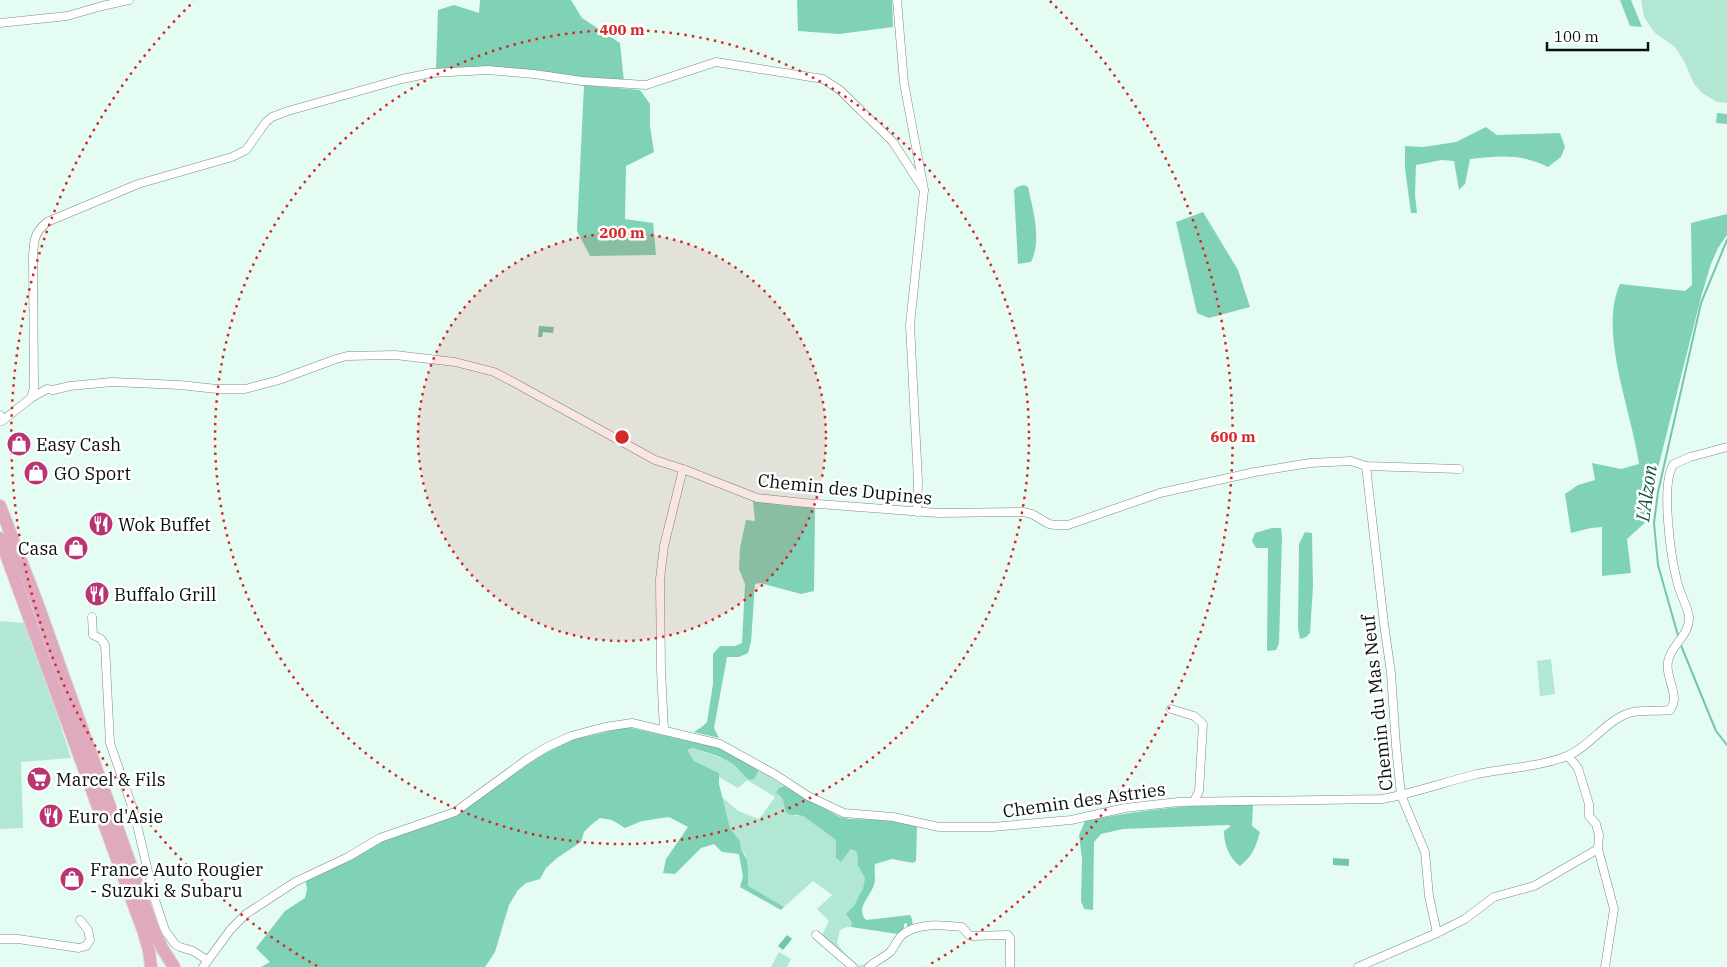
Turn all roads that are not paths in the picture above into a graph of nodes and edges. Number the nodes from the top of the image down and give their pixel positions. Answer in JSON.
{"nodes":[{"id":1,"x":129,"y":0,"type":"edge"},
{"id":2,"x":898,"y":0,"type":"edge"},
{"id":3,"x":0,"y":23,"type":"edge"},
{"id":4,"x":924,"y":190,"type":"junction"},
{"id":5,"x":31,"y":398,"type":"junction"},
{"id":6,"x":0,"y":415,"type":"edge"},
{"id":7,"x":1727,"y":447,"type":"edge"},
{"id":8,"x":1366,"y":466,"type":"junction"},
{"id":9,"x":683,"y":469,"type":"junction"},
{"id":10,"x":1460,"y":469,"type":"dead end"},
{"id":11,"x":0,"y":506,"type":"edge"},
{"id":12,"x":917,"y":512,"type":"junction"},
{"id":13,"x":0,"y":538,"type":"edge"},
{"id":14,"x":92,"y":617,"type":"dead end"},
{"id":15,"x":1170,"y":709,"type":"dead end"},
{"id":16,"x":664,"y":730,"type":"junction"},
{"id":17,"x":1568,"y":756,"type":"junction"},
{"id":18,"x":1401,"y":795,"type":"junction"},
{"id":19,"x":1194,"y":802,"type":"junction"},
{"id":20,"x":1598,"y":849,"type":"junction"},
{"id":21,"x":80,"y":920,"type":"dead end"},
{"id":22,"x":1437,"y":933,"type":"junction"},
{"id":23,"x":816,"y":935,"type":"dead end"},
{"id":24,"x":0,"y":939,"type":"edge"},
{"id":25,"x":204,"y":965,"type":"edge"},
{"id":26,"x":151,"y":967,"type":"edge"},
{"id":27,"x":162,"y":967,"type":"edge"},
{"id":28,"x":174,"y":967,"type":"edge"},
{"id":29,"x":852,"y":967,"type":"edge"},
{"id":30,"x":869,"y":967,"type":"edge"},
{"id":31,"x":1010,"y":967,"type":"edge"},
{"id":32,"x":1358,"y":967,"type":"edge"},
{"id":33,"x":1605,"y":967,"type":"edge"}],
"edges":[{"from":1,"to":3,"type":"street"},
{"from":2,"to":4,"type":"street"},
{"from":4,"to":5,"type":"street"},
{"from":4,"to":12,"type":"street"},
{"from":5,"to":6,"type":"street","name":"Chemin des Dupines"},
{"from":5,"to":9,"type":"street","name":"Chemin des Dupines"},
{"from":7,"to":17,"type":"street","name":"Chemin des Astries"},
{"from":8,"to":10,"type":"street","name":"Chemin des Dupines"},
{"from":8,"to":12,"type":"street","name":"Chemin des Dupines"},
{"from":8,"to":18,"type":"street","name":"Chemin du Mas Neuf"},
{"from":9,"to":12,"type":"street","name":"Chemin des Dupines"},
{"from":9,"to":16,"type":"street"},
{"from":11,"to":28,"type":"main road"},
{"from":13,"to":26,"type":"main road"},
{"from":14,"to":25,"type":"street"},
{"from":15,"to":19,"type":"street"},
{"from":16,"to":19,"type":"street","name":"Chemin des Astries"},
{"from":16,"to":25,"type":"street","name":"Chemin des Astries"},
{"from":17,"to":18,"type":"street","name":"Chemin des Astries"},
{"from":17,"to":20,"type":"street"},
{"from":18,"to":19,"type":"street","name":"Chemin des Astries"},
{"from":18,"to":22,"type":"street","name":"Chemin du Mas Neuf"},
{"from":20,"to":22,"type":"street"},
{"from":20,"to":33,"type":"street"},
{"from":21,"to":24,"type":"street"},
{"from":22,"to":32,"type":"street"},
{"from":23,"to":29,"type":"street"},
{"from":27,"to":28,"type":"main road"},
{"from":30,"to":31,"type":"street"}]}
